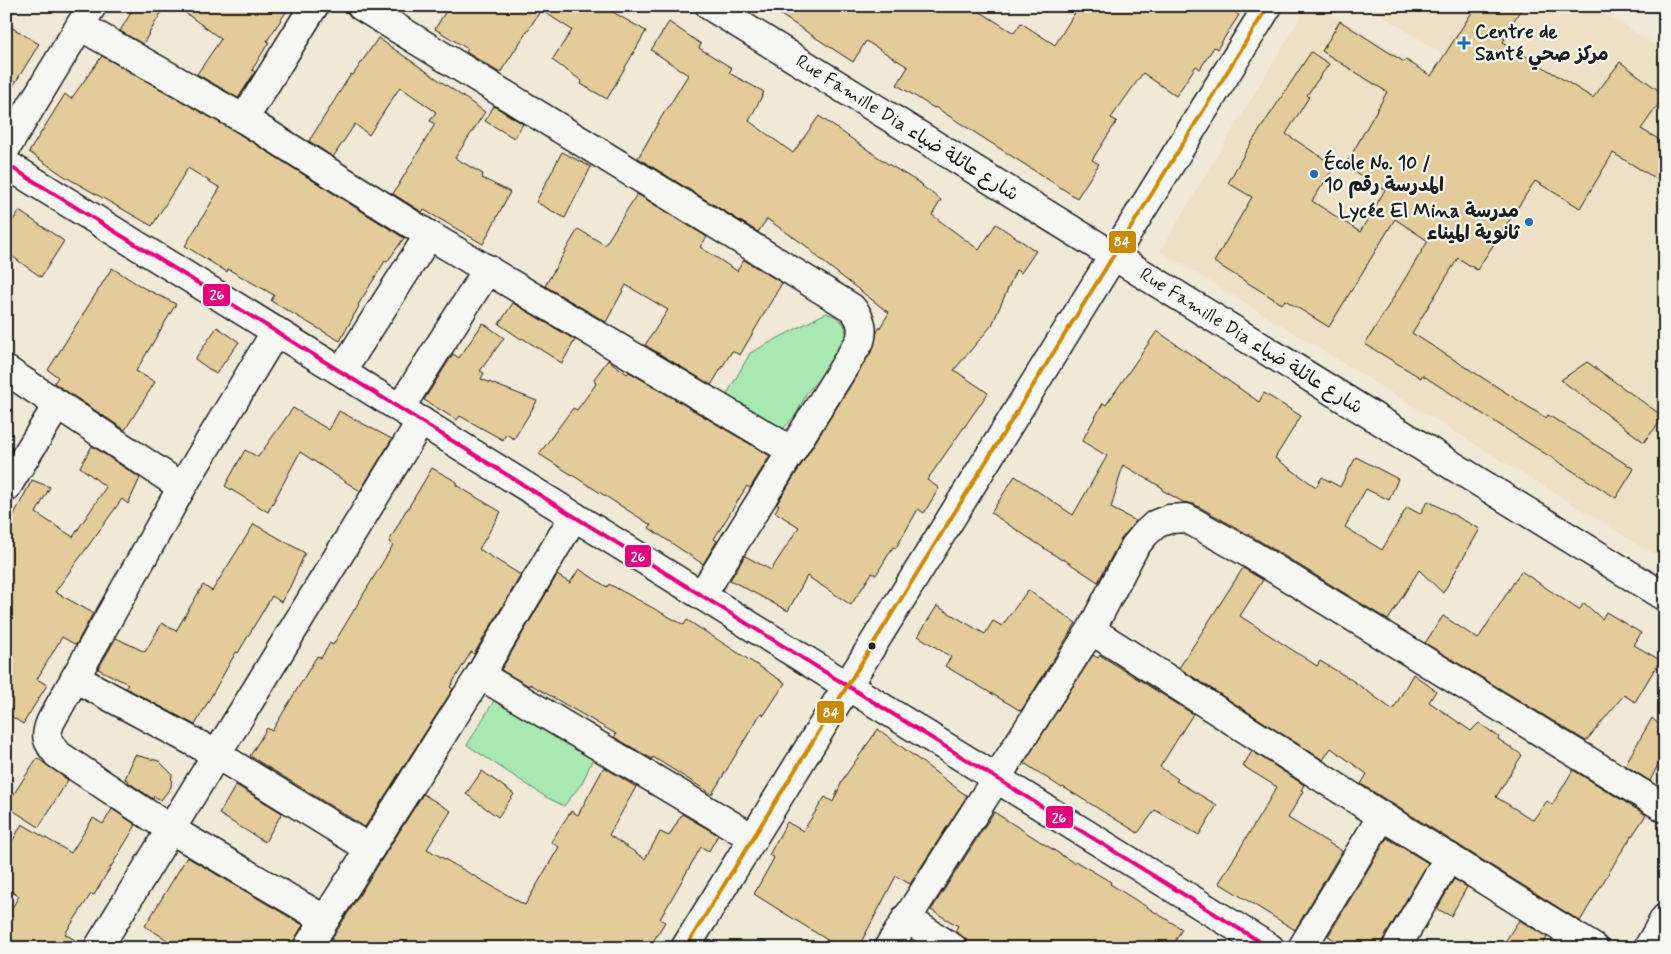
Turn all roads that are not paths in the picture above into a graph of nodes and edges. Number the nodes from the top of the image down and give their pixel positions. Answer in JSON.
{"nodes":[{"id":1,"x":314,"y":6,"type":"edge"},
{"id":2,"x":361,"y":6,"type":"edge"},
{"id":3,"x":710,"y":6,"type":"edge"},
{"id":4,"x":1268,"y":6,"type":"edge"},
{"id":5,"x":86,"y":16,"type":"edge"},
{"id":6,"x":244,"y":118,"type":"junction"},
{"id":7,"x":6,"y":148,"type":"edge"},
{"id":8,"x":6,"y":164,"type":"edge"},
{"id":9,"x":429,"y":235,"type":"junction"},
{"id":10,"x":1114,"y":256,"type":"junction"},
{"id":11,"x":488,"y":269,"type":"junction"},
{"id":12,"x":276,"y":332,"type":"junction"},
{"id":13,"x":6,"y":370,"type":"edge"},
{"id":14,"x":342,"y":371,"type":"junction"},
{"id":15,"x":58,"y":404,"type":"junction"},
{"id":16,"x":410,"y":414,"type":"junction"},
{"id":17,"x":792,"y":450,"type":"junction"},
{"id":18,"x":182,"y":487,"type":"junction"},
{"id":19,"x":6,"y":488,"type":"edge"},
{"id":20,"x":574,"y":516,"type":"junction"},
{"id":21,"x":702,"y":595,"type":"junction"},
{"id":22,"x":1665,"y":597,"type":"edge"},
{"id":23,"x":1091,"y":630,"type":"junction"},
{"id":24,"x":480,"y":675,"type":"junction"},
{"id":25,"x":75,"y":678,"type":"junction"},
{"id":26,"x":848,"y":686,"type":"junction"},
{"id":27,"x":216,"y":754,"type":"junction"},
{"id":28,"x":996,"y":778,"type":"junction"},
{"id":29,"x":1665,"y":808,"type":"edge"},
{"id":30,"x":1382,"y":816,"type":"junction"},
{"id":31,"x":170,"y":829,"type":"junction"},
{"id":32,"x":753,"y":838,"type":"junction"},
{"id":33,"x":370,"y":849,"type":"junction"},
{"id":34,"x":1449,"y":857,"type":"junction"},
{"id":35,"x":906,"y":918,"type":"junction"},
{"id":36,"x":1665,"y":918,"type":"edge"},
{"id":37,"x":324,"y":919,"type":"junction"},
{"id":38,"x":98,"y":948,"type":"edge"},
{"id":39,"x":307,"y":948,"type":"edge"},
{"id":40,"x":685,"y":948,"type":"edge"},
{"id":41,"x":888,"y":948,"type":"edge"},
{"id":42,"x":953,"y":948,"type":"edge"},
{"id":43,"x":1270,"y":948,"type":"edge"},
{"id":44,"x":1302,"y":948,"type":"edge"},
{"id":45,"x":1396,"y":948,"type":"edge"},
{"id":46,"x":1594,"y":948,"type":"edge"},
{"id":47,"x":1648,"y":948,"type":"edge"}],
"edges":[{"from":1,"to":6,"type":"street"},
{"from":2,"to":17,"type":"street"},
{"from":3,"to":10,"type":"street","name":"Rue Famille Dia شارع عائلة ضياء"},
{"from":4,"to":10,"type":"street"},
{"from":5,"to":6,"type":"street"},
{"from":5,"to":7,"type":"street"},
{"from":6,"to":9,"type":"street"},
{"from":8,"to":12,"type":"street"},
{"from":9,"to":11,"type":"street"},
{"from":9,"to":14,"type":"street"},
{"from":10,"to":22,"type":"street","name":"Rue Famille Dia شارع عائلة ضياء"},
{"from":10,"to":26,"type":"street"},
{"from":11,"to":16,"type":"street"},
{"from":11,"to":17,"type":"street"},
{"from":12,"to":14,"type":"street"},
{"from":12,"to":18,"type":"street"},
{"from":13,"to":15,"type":"street"},
{"from":14,"to":16,"type":"street"},
{"from":15,"to":18,"type":"street"},
{"from":15,"to":19,"type":"street"},
{"from":16,"to":20,"type":"street"},
{"from":16,"to":27,"type":"street"},
{"from":17,"to":21,"type":"street"},
{"from":18,"to":25,"type":"street"},
{"from":20,"to":21,"type":"street"},
{"from":20,"to":24,"type":"street"},
{"from":21,"to":26,"type":"street"},
{"from":23,"to":28,"type":"street"},
{"from":23,"to":29,"type":"street"},
{"from":23,"to":30,"type":"street"},
{"from":24,"to":32,"type":"street"},
{"from":24,"to":33,"type":"street"},
{"from":25,"to":27,"type":"street"},
{"from":25,"to":31,"type":"street"},
{"from":26,"to":28,"type":"street"},
{"from":26,"to":32,"type":"street"},
{"from":27,"to":31,"type":"street"},
{"from":27,"to":33,"type":"street"},
{"from":28,"to":35,"type":"street"},
{"from":28,"to":43,"type":"street"},
{"from":30,"to":34,"type":"street"},
{"from":30,"to":44,"type":"street"},
{"from":31,"to":37,"type":"street"},
{"from":31,"to":38,"type":"street"},
{"from":32,"to":40,"type":"street"},
{"from":33,"to":37,"type":"street"},
{"from":34,"to":45,"type":"street"},
{"from":34,"to":46,"type":"street"},
{"from":35,"to":41,"type":"street"},
{"from":35,"to":42,"type":"street"},
{"from":36,"to":47,"type":"street"},
{"from":37,"to":39,"type":"street"}]}
